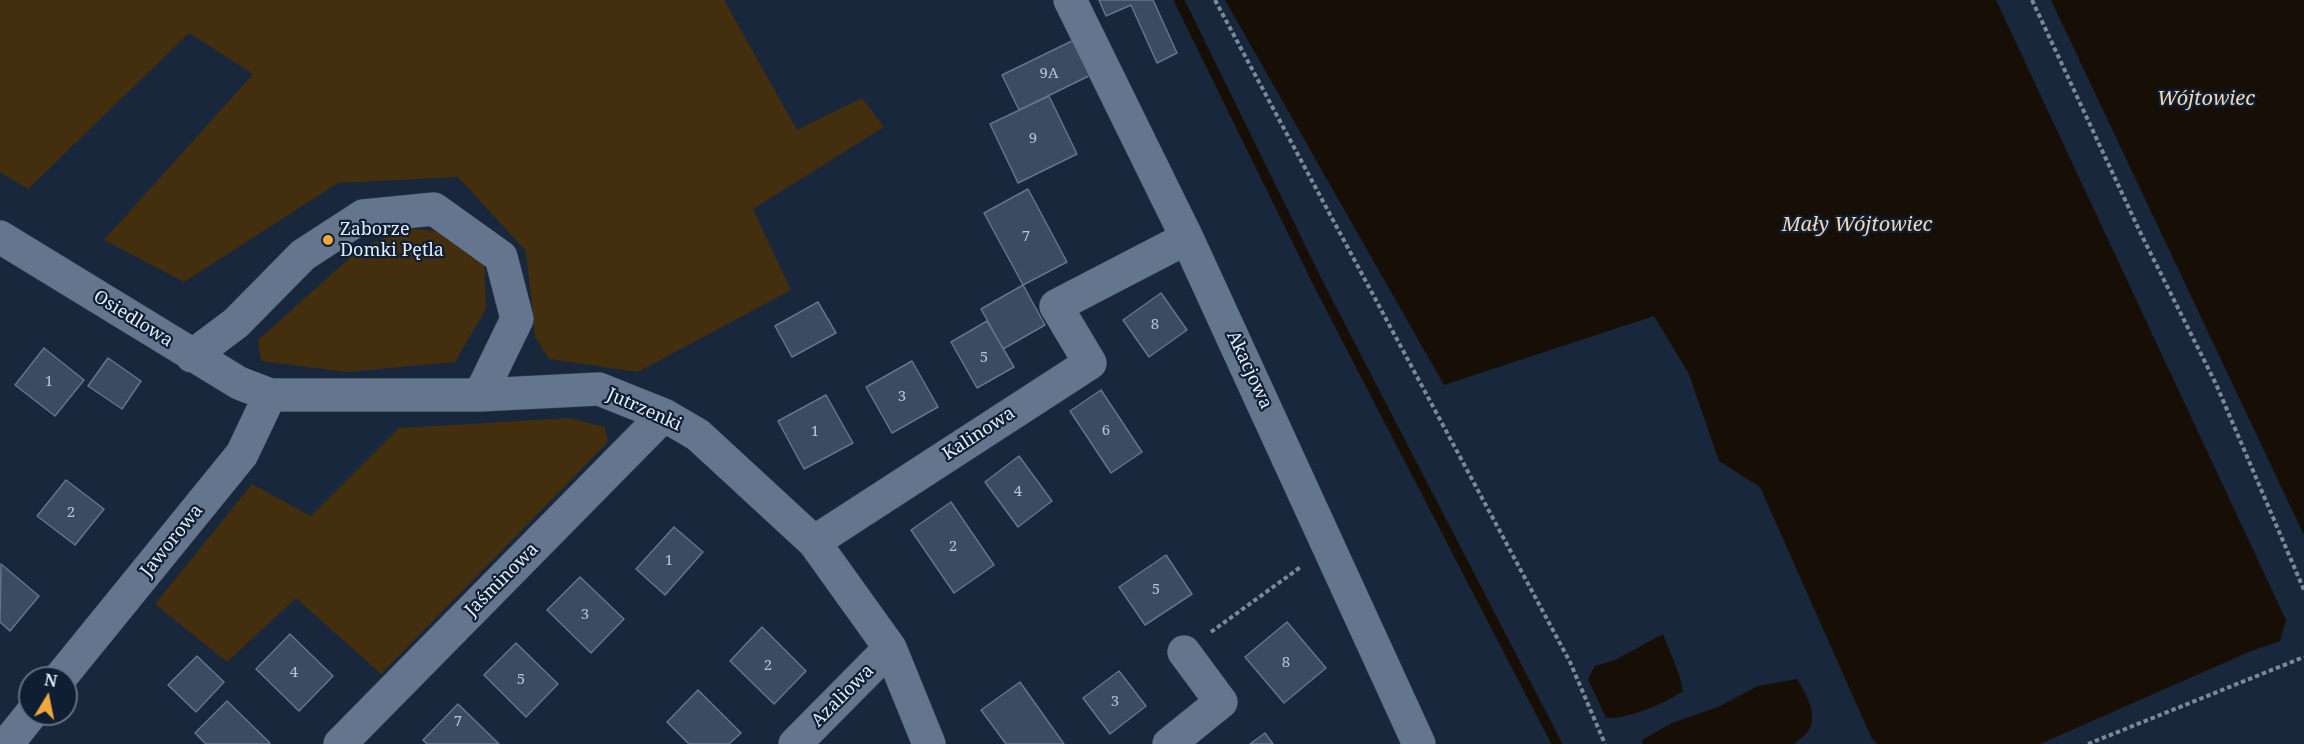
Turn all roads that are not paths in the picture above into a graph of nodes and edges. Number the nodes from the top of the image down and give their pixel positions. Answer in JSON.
{"nodes":[{"id":1,"x":1070,"y":0,"type":"edge"},
{"id":2,"x":0,"y":237,"type":"edge"},
{"id":3,"x":1187,"y":238,"type":"junction"},
{"id":4,"x":192,"y":356,"type":"junction"},
{"id":5,"x":270,"y":395,"type":"junction"},
{"id":6,"x":480,"y":395,"type":"junction"},
{"id":7,"x":664,"y":416,"type":"junction"},
{"id":8,"x":813,"y":542,"type":"junction"},
{"id":9,"x":890,"y":648,"type":"junction"},
{"id":10,"x":1184,"y":652,"type":"road end"},
{"id":11,"x":70,"y":666,"type":"edge"},
{"id":12,"x":21,"y":726,"type":"edge"},
{"id":13,"x":7,"y":744,"type":"edge"},
{"id":14,"x":340,"y":744,"type":"edge"},
{"id":15,"x":795,"y":744,"type":"edge"},
{"id":16,"x":928,"y":744,"type":"edge"},
{"id":17,"x":1169,"y":744,"type":"edge"},
{"id":18,"x":1419,"y":744,"type":"edge"}],
"edges":[{"from":1,"to":3,"type":"street","name":"Akacjowa"},
{"from":2,"to":4,"type":"street","name":"Osiedlowa"},
{"from":3,"to":8,"type":"street","name":"Kalinowa"},
{"from":3,"to":18,"type":"street","name":"Akacjowa"},
{"from":4,"to":5,"type":"street","name":"Osiedlowa"},
{"from":4,"to":6,"type":"street"},
{"from":5,"to":6,"type":"street","name":"Jutrzenki"},
{"from":5,"to":11,"type":"street","name":"Jaworowa"},
{"from":6,"to":7,"type":"street","name":"Jutrzenki"},
{"from":7,"to":8,"type":"street","name":"Jutrzenki"},
{"from":7,"to":14,"type":"street","name":"Jaśminowa"},
{"from":8,"to":9,"type":"street","name":"Jutrzenki"},
{"from":9,"to":15,"type":"street","name":"Azaliowa"},
{"from":9,"to":16,"type":"street","name":"Jutrzenki"},
{"from":10,"to":17,"type":"street"},
{"from":12,"to":13,"type":"street"}]}
